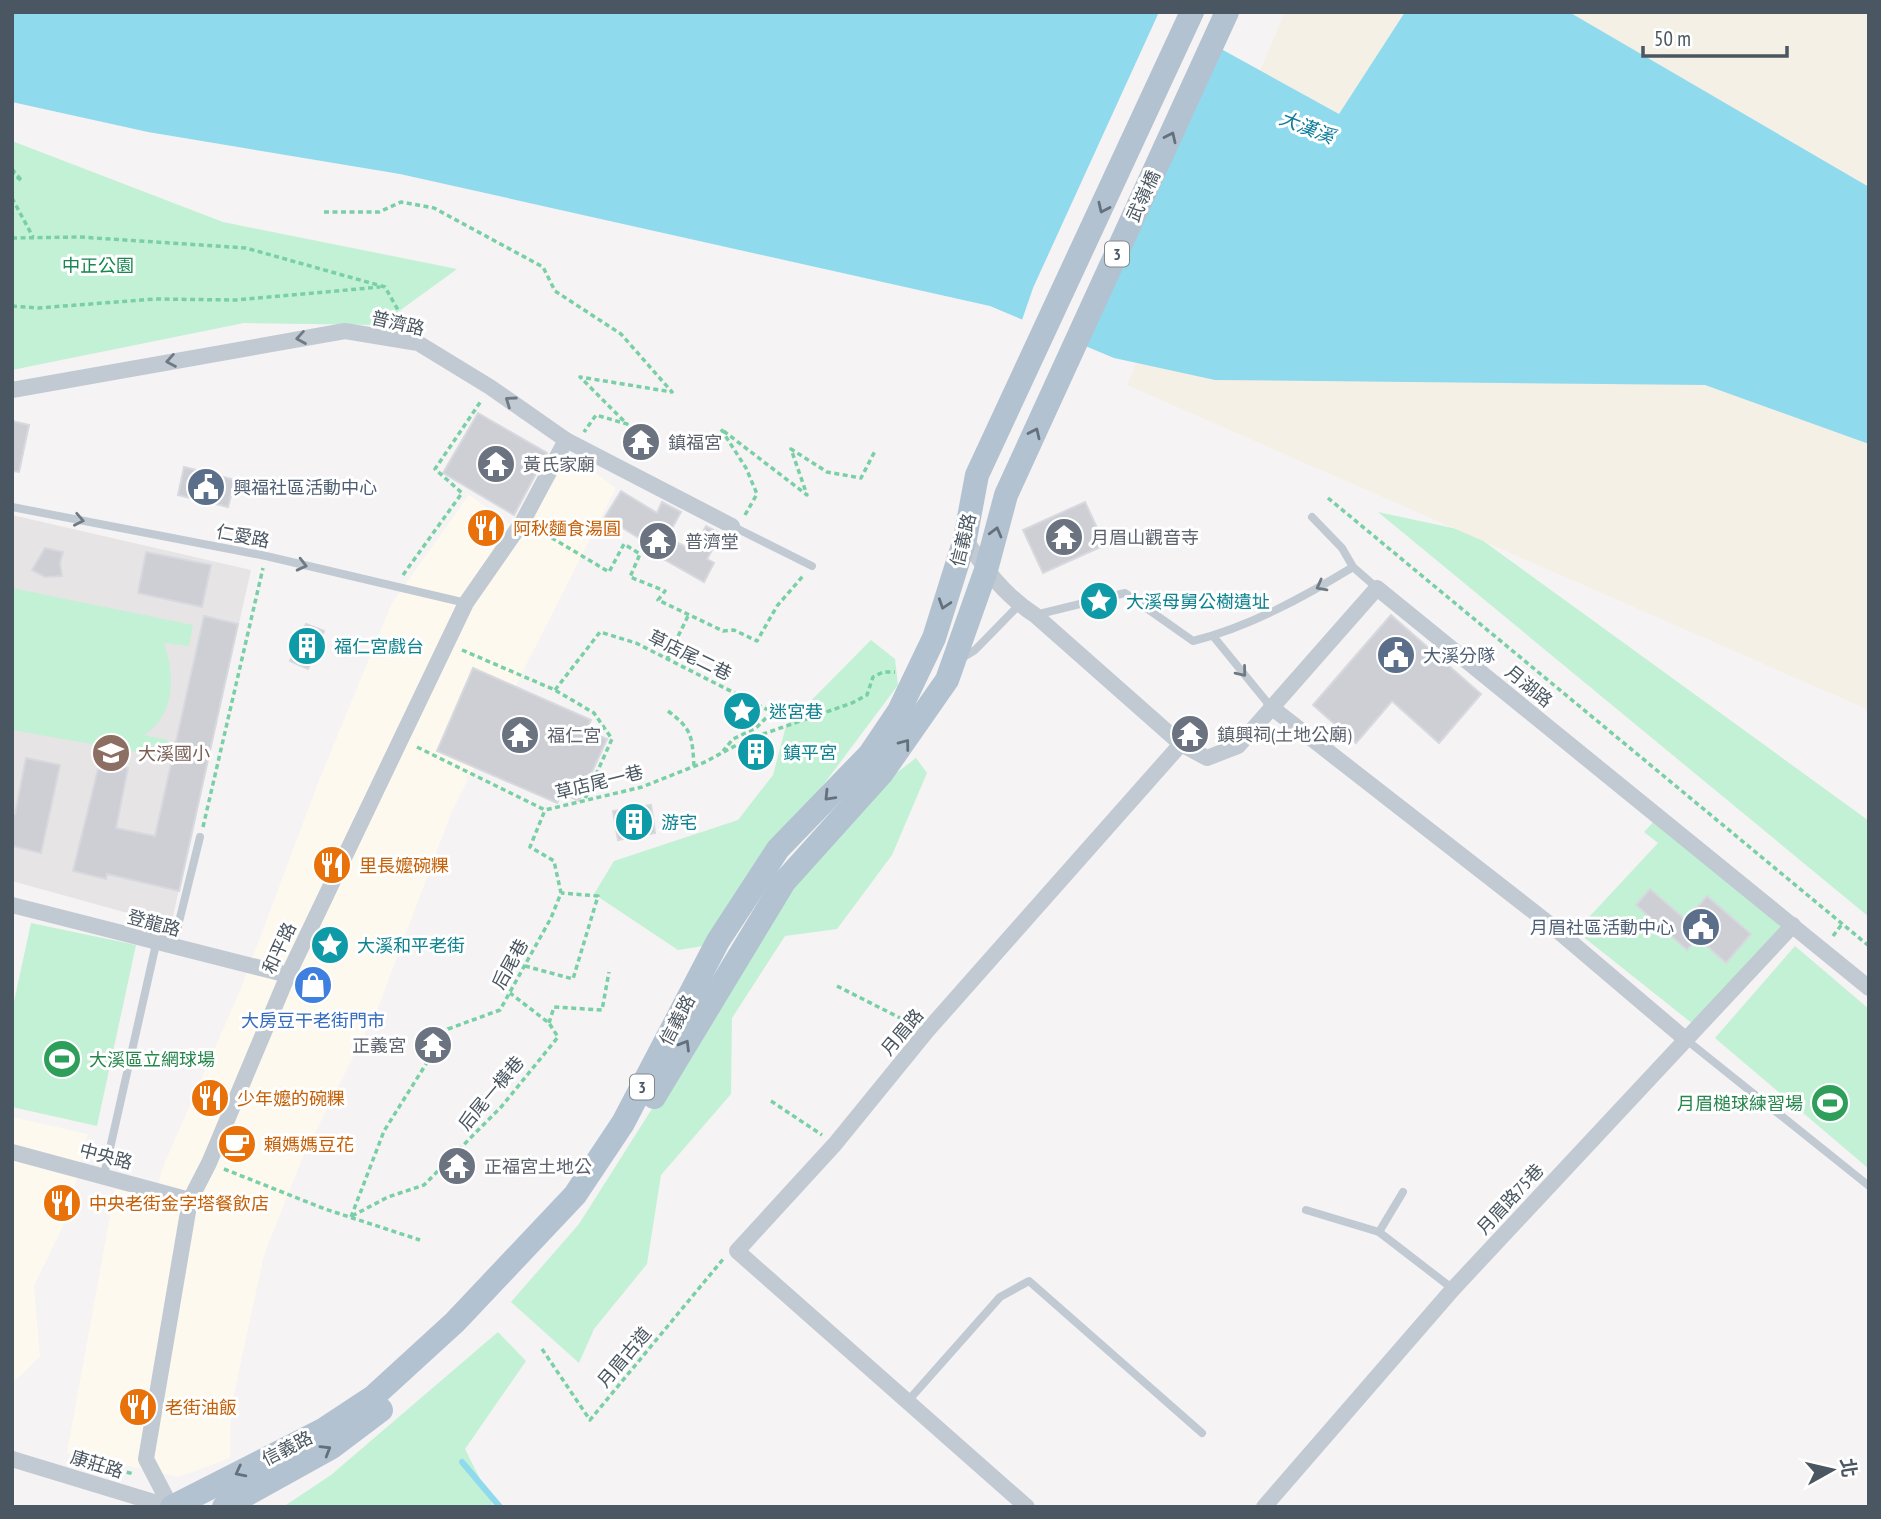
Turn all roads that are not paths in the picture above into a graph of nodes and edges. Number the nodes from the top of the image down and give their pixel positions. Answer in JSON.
{"nodes":[{"id":1,"x":1192,"y":12,"type":"edge"},
{"id":2,"x":1227,"y":12,"type":"edge"},
{"id":3,"x":12,"y":390,"type":"edge"},
{"id":4,"x":566,"y":440,"type":"junction"},
{"id":5,"x":977,"y":475,"type":"joint"},
{"id":6,"x":1006,"y":495,"type":"joint"},
{"id":7,"x":12,"y":507,"type":"edge"},
{"id":8,"x":1312,"y":517,"type":"dead end"},
{"id":9,"x":735,"y":528,"type":"joint"},
{"id":10,"x":965,"y":539,"type":"junction"},
{"id":11,"x":812,"y":566,"type":"road end"},
{"id":12,"x":1353,"y":567,"type":"junction"},
{"id":13,"x":986,"y":570,"type":"junction"},
{"id":14,"x":1377,"y":587,"type":"junction"},
{"id":15,"x":466,"y":603,"type":"junction"},
{"id":16,"x":1020,"y":606,"type":"junction"},
{"id":17,"x":1035,"y":615,"type":"junction"},
{"id":18,"x":1213,"y":636,"type":"junction"},
{"id":19,"x":953,"y":664,"type":"junction"},
{"id":20,"x":1271,"y":707,"type":"junction"},
{"id":21,"x":1181,"y":744,"type":"junction"},
{"id":22,"x":201,"y":837,"type":"road end"},
{"id":23,"x":12,"y":905,"type":"edge"},
{"id":24,"x":1793,"y":925,"type":"junction"},
{"id":25,"x":156,"y":944,"type":"junction"},
{"id":26,"x":173,"y":948,"type":"junction"},
{"id":27,"x":288,"y":975,"type":"junction"},
{"id":28,"x":1869,"y":988,"type":"edge"},
{"id":29,"x":1684,"y":1038,"type":"junction"},
{"id":30,"x":12,"y":1153,"type":"edge"},
{"id":31,"x":104,"y":1175,"type":"junction"},
{"id":32,"x":1869,"y":1186,"type":"edge"},
{"id":33,"x":1403,"y":1192,"type":"dead end"},
{"id":34,"x":190,"y":1200,"type":"junction"},
{"id":35,"x":1306,"y":1210,"type":"dead end"},
{"id":36,"x":1379,"y":1232,"type":"junction"},
{"id":37,"x":1453,"y":1289,"type":"junction"},
{"id":38,"x":906,"y":1404,"type":"junction"},
{"id":39,"x":1202,"y":1433,"type":"dead end"},
{"id":40,"x":12,"y":1459,"type":"edge"},
{"id":41,"x":171,"y":1507,"type":"edge"},
{"id":42,"x":224,"y":1507,"type":"edge"},
{"id":43,"x":1027,"y":1507,"type":"edge"},
{"id":44,"x":1264,"y":1507,"type":"edge"}],
"edges":[{"from":1,"to":5,"type":"main road","name":"武嶺橋","number":"3","one_way":true},
{"from":6,"to":2,"type":"main road","name":"武嶺橋","number":"3","one_way":true},
{"from":4,"to":3,"type":"street","name":"普濟路","one_way":true},
{"from":4,"to":9,"type":"street","name":"普濟路"},
{"from":4,"to":15,"type":"street","name":"和平路"},
{"from":5,"to":10,"type":"main road","name":"信義路","number":"3"},
{"from":13,"to":6,"type":"main road","name":"信義路","number":"3","one_way":true},
{"from":7,"to":15,"type":"lane","name":"仁愛路","one_way":true},
{"from":8,"to":12,"type":"lane"},
{"from":9,"to":11,"type":"lane"},
{"from":10,"to":13,"type":"street"},
{"from":10,"to":41,"type":"main road","name":"信義路","number":"3","one_way":true},
{"from":12,"to":14,"type":"lane"},
{"from":12,"to":18,"type":"lane","one_way":true},
{"from":13,"to":16,"type":"street"},
{"from":13,"to":19,"type":"main road","name":"信義路","number":"3"},
{"from":14,"to":20,"type":"street"},
{"from":14,"to":24,"type":"street","name":"月湖路"},
{"from":15,"to":27,"type":"street","name":"和平路"},
{"from":16,"to":17,"type":"street"},
{"from":16,"to":19,"type":"lane"},
{"from":17,"to":18,"type":"lane"},
{"from":17,"to":21,"type":"street"},
{"from":18,"to":20,"type":"lane","one_way":true},
{"from":42,"to":19,"type":"main road","name":"信義路","number":"3","one_way":true},
{"from":20,"to":21,"type":"street"},
{"from":20,"to":29,"type":"street"},
{"from":21,"to":38,"type":"street","name":"月眉路"},
{"from":22,"to":26,"type":"lane"},
{"from":23,"to":25,"type":"street","name":"登龍路"},
{"from":24,"to":28,"type":"street","name":"月湖路"},
{"from":24,"to":29,"type":"street","name":"月眉路75巷"},
{"from":25,"to":26,"type":"street","name":"登龍路"},
{"from":25,"to":31,"type":"lane"},
{"from":26,"to":27,"type":"street","name":"登龍路"},
{"from":27,"to":34,"type":"street","name":"和平路"},
{"from":29,"to":32,"type":"lane"},
{"from":29,"to":37,"type":"street","name":"月眉路75巷"},
{"from":30,"to":31,"type":"street","name":"中央路"},
{"from":31,"to":34,"type":"street","name":"中央路"},
{"from":33,"to":36,"type":"lane"},
{"from":34,"to":41,"type":"street","name":"和平路"},
{"from":35,"to":36,"type":"lane"},
{"from":36,"to":37,"type":"lane"},
{"from":37,"to":44,"type":"street","name":"月眉路75巷"},
{"from":38,"to":39,"type":"lane"},
{"from":38,"to":43,"type":"street"},
{"from":40,"to":41,"type":"street","name":"康莊路"}]}
